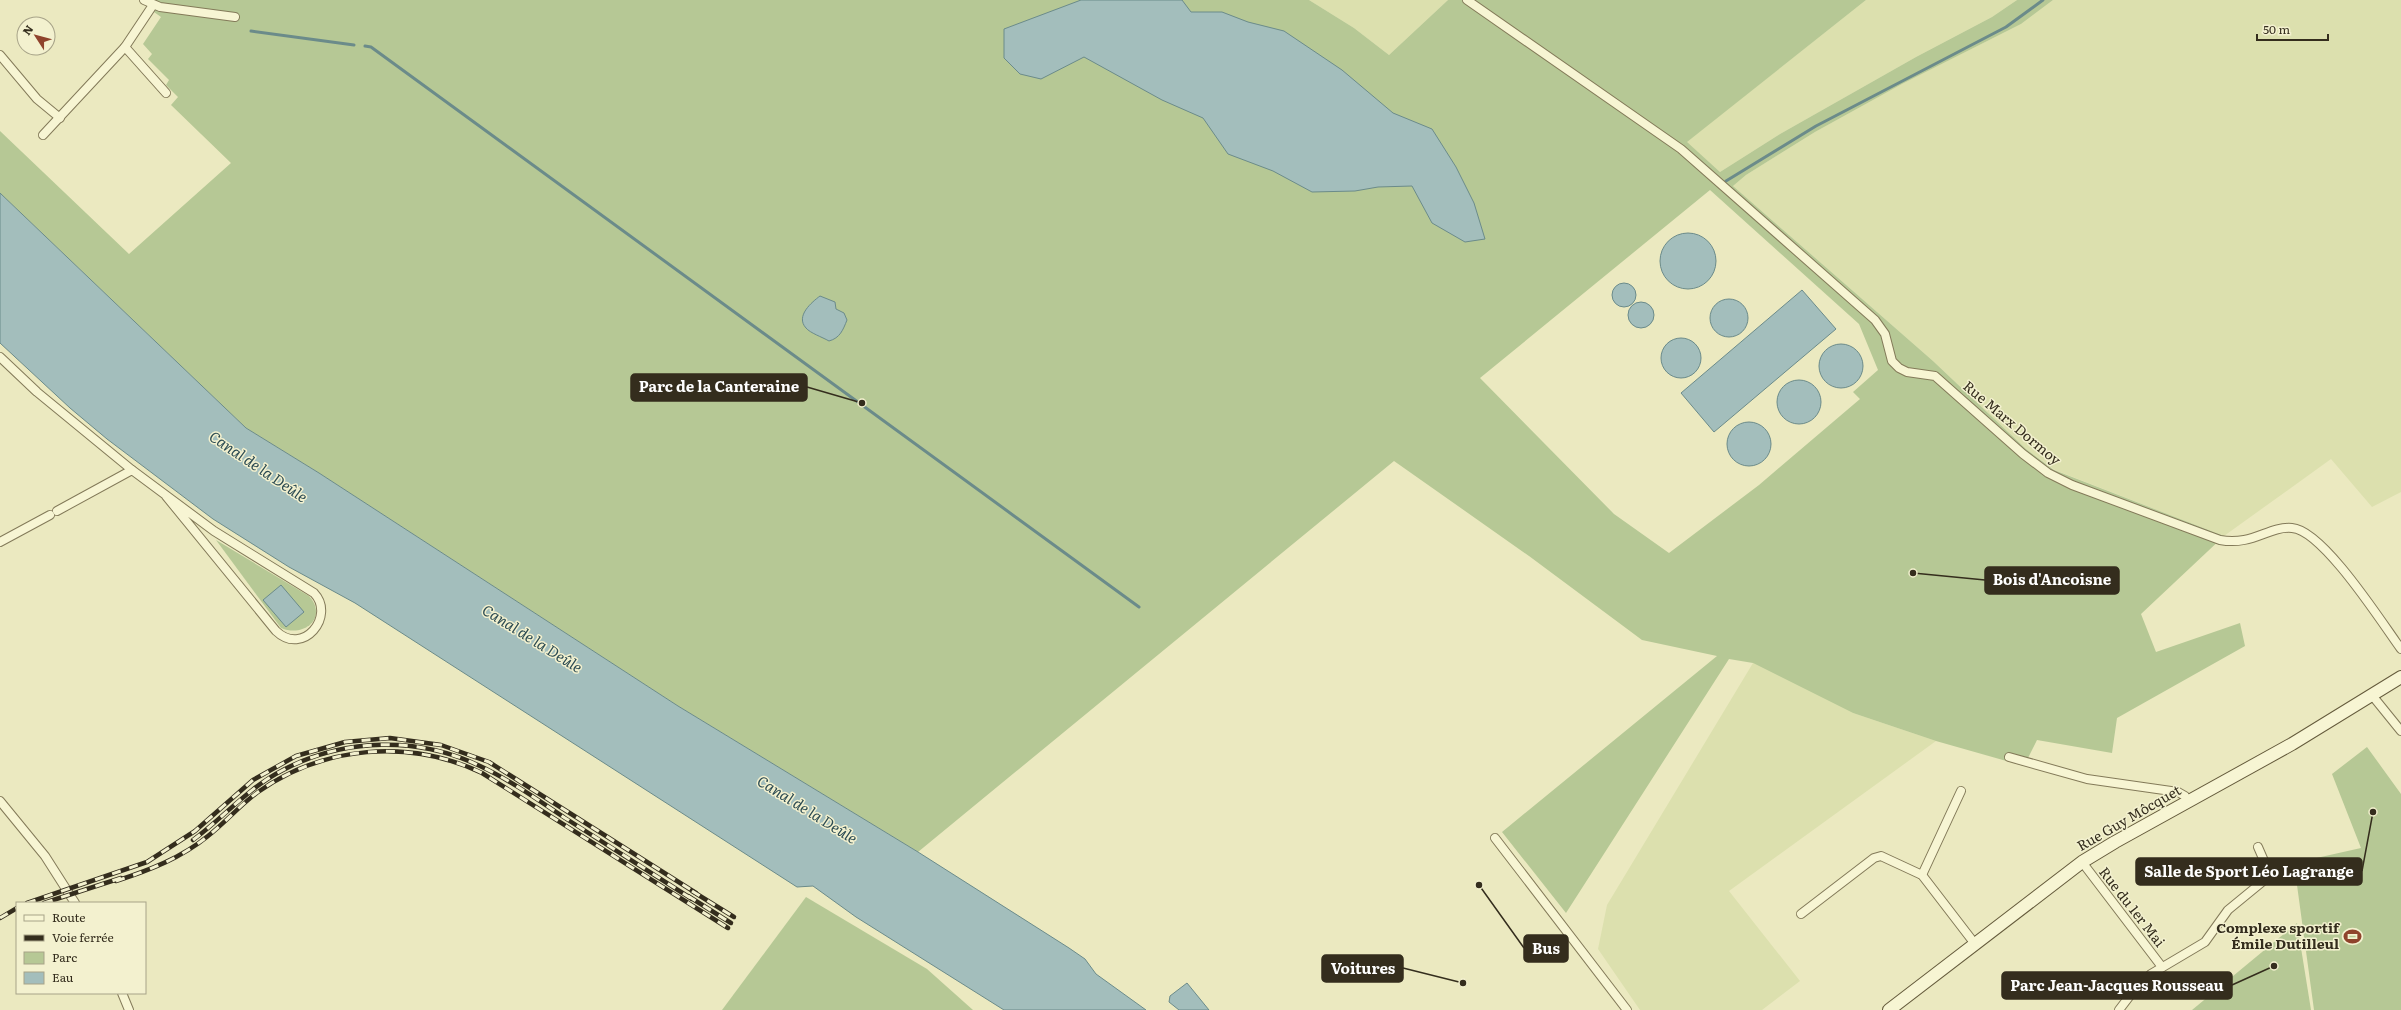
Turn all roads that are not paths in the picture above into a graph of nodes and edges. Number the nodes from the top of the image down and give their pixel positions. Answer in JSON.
{"nodes":[{"id":1,"x":144,"y":0,"type":"edge"},
{"id":2,"x":1467,"y":0,"type":"edge"},
{"id":3,"x":153,"y":5,"type":"junction"},
{"id":4,"x":235,"y":18,"type":"dead end"},
{"id":5,"x":126,"y":47,"type":"junction"},
{"id":6,"x":0,"y":55,"type":"edge"},
{"id":7,"x":166,"y":93,"type":"dead end"},
{"id":8,"x":60,"y":118,"type":"junction"},
{"id":9,"x":43,"y":135,"type":"dead end"},
{"id":10,"x":0,"y":357,"type":"edge"},
{"id":11,"x":132,"y":470,"type":"junction"},
{"id":12,"x":166,"y":496,"type":"junction"},
{"id":13,"x":0,"y":542,"type":"edge"},
{"id":14,"x":2401,"y":649,"type":"edge"},
{"id":15,"x":2401,"y":677,"type":"edge"},
{"id":16,"x":2371,"y":694,"type":"junction"},
{"id":17,"x":2401,"y":731,"type":"edge"},
{"id":18,"x":2009,"y":757,"type":"dead end"},
{"id":19,"x":1961,"y":791,"type":"dead end"},
{"id":20,"x":0,"y":801,"type":"edge"},
{"id":21,"x":2188,"y":801,"type":"junction"},
{"id":22,"x":1495,"y":838,"type":"dead end"},
{"id":23,"x":2258,"y":847,"type":"dead end"},
{"id":24,"x":2082,"y":862,"type":"junction"},
{"id":25,"x":1922,"y":875,"type":"junction"},
{"id":26,"x":75,"y":902,"type":"edge"},
{"id":27,"x":1801,"y":914,"type":"dead end"},
{"id":28,"x":1975,"y":944,"type":"junction"},
{"id":29,"x":2162,"y":967,"type":"junction"},
{"id":30,"x":122,"y":994,"type":"edge"},
{"id":31,"x":129,"y":1010,"type":"edge"},
{"id":32,"x":1626,"y":1010,"type":"edge"},
{"id":33,"x":1889,"y":1010,"type":"edge"},
{"id":34,"x":2120,"y":1010,"type":"edge"}],
"edges":[{"from":1,"to":3,"type":"street"},
{"from":2,"to":14,"type":"street","name":"Rue Marx Dormoy"},
{"from":3,"to":4,"type":"street"},
{"from":3,"to":5,"type":"street"},
{"from":5,"to":7,"type":"street"},
{"from":5,"to":8,"type":"street"},
{"from":6,"to":8,"type":"street"},
{"from":8,"to":9,"type":"street"},
{"from":10,"to":11,"type":"street"},
{"from":11,"to":12,"type":"street"},
{"from":11,"to":13,"type":"street"},
{"from":12,"to":12,"type":"street"},
{"from":15,"to":16,"type":"street","name":"Rue Guy Môcquet"},
{"from":16,"to":17,"type":"street"},
{"from":16,"to":21,"type":"street","name":"Rue Guy Môcquet"},
{"from":18,"to":21,"type":"street"},
{"from":19,"to":25,"type":"street"},
{"from":20,"to":26,"type":"street"},
{"from":21,"to":24,"type":"street","name":"Rue Guy Môcquet"},
{"from":22,"to":32,"type":"street"},
{"from":23,"to":29,"type":"street","name":"Rue du 1er Mai"},
{"from":24,"to":28,"type":"street","name":"Rue Guy Môcquet"},
{"from":24,"to":29,"type":"street","name":"Rue du 1er Mai"},
{"from":25,"to":27,"type":"street"},
{"from":25,"to":28,"type":"street"},
{"from":28,"to":33,"type":"street","name":"Rue Guy Môcquet"},
{"from":29,"to":34,"type":"street","name":"Rue du 1er Mai"},
{"from":30,"to":31,"type":"street"}]}
